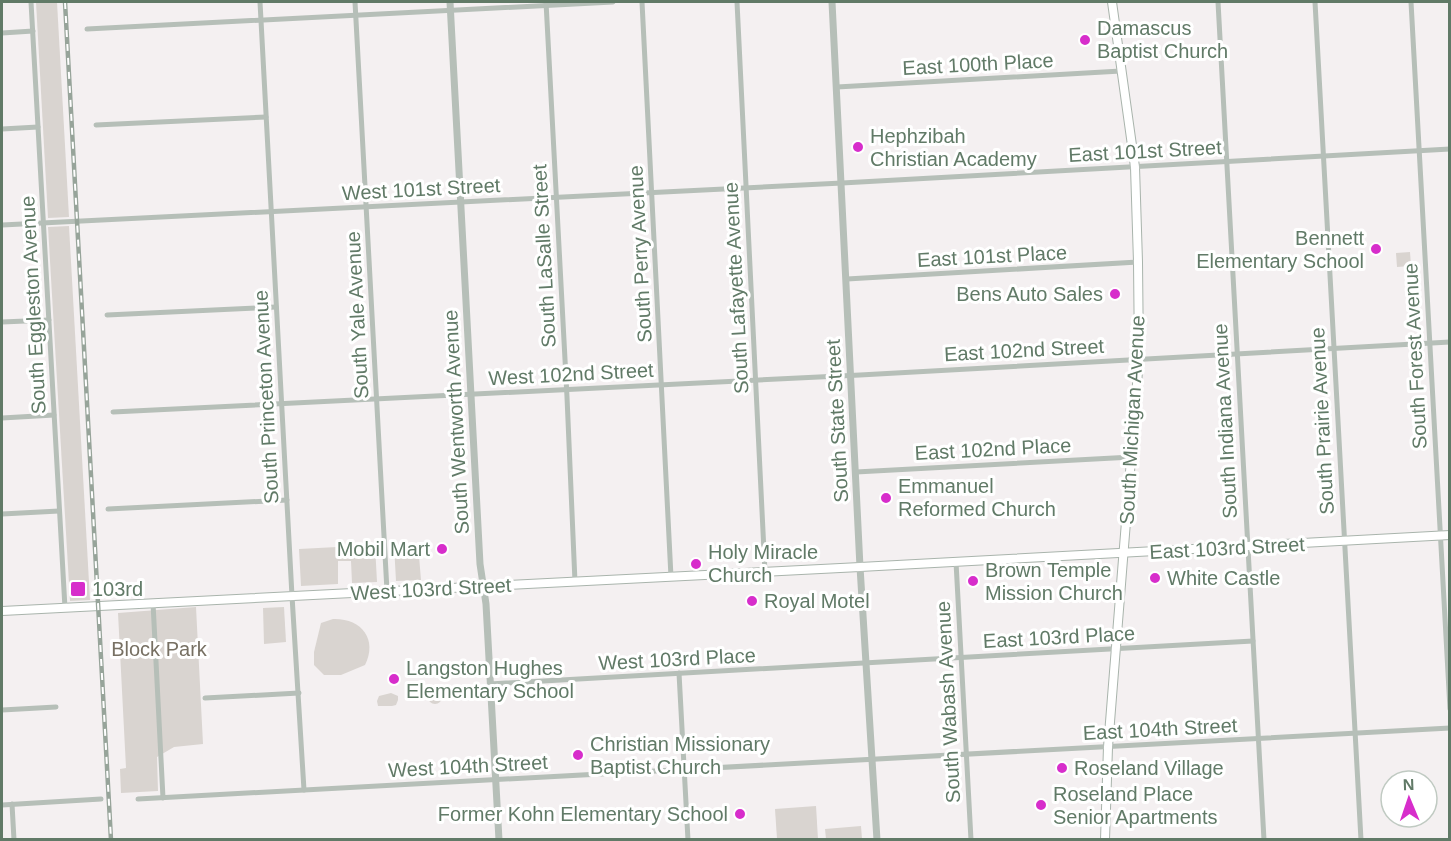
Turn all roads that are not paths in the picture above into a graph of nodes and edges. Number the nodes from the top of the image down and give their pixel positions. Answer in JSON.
{"nodes":[{"id":1,"x":31,"y":2,"type":"edge"},
{"id":2,"x":260,"y":2,"type":"edge"},
{"id":3,"x":355,"y":2,"type":"edge"},
{"id":4,"x":450,"y":2,"type":"edge"},
{"id":5,"x":613,"y":2,"type":"edge"},
{"id":6,"x":642,"y":2,"type":"edge"},
{"id":7,"x":737,"y":2,"type":"edge"},
{"id":8,"x":832,"y":2,"type":"edge"},
{"id":9,"x":1112,"y":2,"type":"edge"},
{"id":10,"x":1218,"y":2,"type":"edge"},
{"id":11,"x":1315,"y":2,"type":"edge"},
{"id":12,"x":1411,"y":2,"type":"edge"},
{"id":13,"x":546,"y":3,"type":"edge"},
{"id":14,"x":450,"y":10,"type":"junction"},
{"id":15,"x":356,"y":15,"type":"junction"},
{"id":16,"x":261,"y":20,"type":"junction"},
{"id":17,"x":87,"y":28,"type":"dead end"},
{"id":18,"x":33,"y":31,"type":"junction"},
{"id":19,"x":2,"y":33,"type":"edge"},
{"id":20,"x":1121,"y":71,"type":"junction"},
{"id":21,"x":837,"y":87,"type":"junction"},
{"id":22,"x":266,"y":117,"type":"junction"},
{"id":23,"x":96,"y":125,"type":"dead end"},
{"id":24,"x":38,"y":127,"type":"junction"},
{"id":25,"x":2,"y":129,"type":"edge"},
{"id":26,"x":1449,"y":149,"type":"edge"},
{"id":27,"x":1419,"y":151,"type":"junction"},
{"id":28,"x":1323,"y":156,"type":"junction"},
{"id":29,"x":1227,"y":161,"type":"junction"},
{"id":30,"x":1135,"y":166,"type":"junction"},
{"id":31,"x":842,"y":183,"type":"junction"},
{"id":32,"x":746,"y":187,"type":"junction"},
{"id":33,"x":652,"y":192,"type":"junction"},
{"id":34,"x":556,"y":197,"type":"junction"},
{"id":35,"x":460,"y":202,"type":"junction"},
{"id":36,"x":366,"y":207,"type":"junction"},
{"id":37,"x":271,"y":212,"type":"junction"},
{"id":38,"x":43,"y":223,"type":"junction"},
{"id":39,"x":2,"y":225,"type":"edge"},
{"id":40,"x":1138,"y":262,"type":"junction"},
{"id":41,"x":847,"y":279,"type":"junction"},
{"id":42,"x":276,"y":307,"type":"junction"},
{"id":43,"x":107,"y":315,"type":"dead end"},
{"id":44,"x":49,"y":320,"type":"junction"},
{"id":45,"x":2,"y":322,"type":"edge"},
{"id":46,"x":1449,"y":342,"type":"edge"},
{"id":47,"x":1430,"y":343,"type":"junction"},
{"id":48,"x":1333,"y":348,"type":"junction"},
{"id":49,"x":1237,"y":354,"type":"junction"},
{"id":50,"x":1139,"y":359,"type":"junction"},
{"id":51,"x":851,"y":375,"type":"junction"},
{"id":52,"x":756,"y":380,"type":"junction"},
{"id":53,"x":662,"y":384,"type":"junction"},
{"id":54,"x":567,"y":389,"type":"junction"},
{"id":55,"x":471,"y":394,"type":"junction"},
{"id":56,"x":376,"y":399,"type":"junction"},
{"id":57,"x":282,"y":404,"type":"junction"},
{"id":58,"x":113,"y":412,"type":"dead end"},
{"id":59,"x":54,"y":415,"type":"junction"},
{"id":60,"x":2,"y":418,"type":"edge"},
{"id":61,"x":1132,"y":457,"type":"junction"},
{"id":62,"x":855,"y":472,"type":"junction"},
{"id":63,"x":287,"y":500,"type":"junction"},
{"id":64,"x":108,"y":508,"type":"dead end"},
{"id":65,"x":59,"y":511,"type":"junction"},
{"id":66,"x":2,"y":514,"type":"edge"},
{"id":67,"x":1449,"y":535,"type":"edge"},
{"id":68,"x":1440,"y":536,"type":"junction"},
{"id":69,"x":1343,"y":541,"type":"junction"},
{"id":70,"x":1247,"y":546,"type":"junction"},
{"id":71,"x":1124,"y":553,"type":"junction"},
{"id":72,"x":956,"y":562,"type":"junction"},
{"id":73,"x":860,"y":567,"type":"junction"},
{"id":74,"x":765,"y":572,"type":"junction"},
{"id":75,"x":671,"y":577,"type":"junction"},
{"id":76,"x":575,"y":582,"type":"junction"},
{"id":77,"x":483,"y":586,"type":"junction"},
{"id":78,"x":387,"y":591,"type":"junction"},
{"id":79,"x":292,"y":596,"type":"junction"},
{"id":80,"x":153,"y":603,"type":"junction"},
{"id":81,"x":65,"y":608,"type":"junction"},
{"id":82,"x":2,"y":611,"type":"edge"},
{"id":83,"x":1253,"y":641,"type":"junction"},
{"id":84,"x":1115,"y":648,"type":"junction"},
{"id":85,"x":961,"y":658,"type":"junction"},
{"id":86,"x":866,"y":664,"type":"junction"},
{"id":87,"x":678,"y":673,"type":"junction"},
{"id":88,"x":490,"y":684,"type":"junction"},
{"id":89,"x":299,"y":693,"type":"junction"},
{"id":90,"x":205,"y":698,"type":"dead end"},
{"id":91,"x":56,"y":707,"type":"dead end"},
{"id":92,"x":1449,"y":709,"type":"edge"},
{"id":93,"x":2,"y":710,"type":"edge"},
{"id":94,"x":1449,"y":728,"type":"edge"},
{"id":95,"x":1354,"y":734,"type":"junction"},
{"id":96,"x":1259,"y":739,"type":"junction"},
{"id":97,"x":1108,"y":747,"type":"junction"},
{"id":98,"x":966,"y":755,"type":"junction"},
{"id":99,"x":872,"y":760,"type":"junction"},
{"id":100,"x":684,"y":770,"type":"junction"},
{"id":101,"x":495,"y":779,"type":"junction"},
{"id":102,"x":304,"y":790,"type":"junction"},
{"id":103,"x":163,"y":798,"type":"junction"},
{"id":104,"x":101,"y":799,"type":"dead end"},
{"id":105,"x":138,"y":799,"type":"dead end"},
{"id":106,"x":12,"y":804,"type":"junction"},
{"id":107,"x":2,"y":805,"type":"edge"},
{"id":108,"x":14,"y":840,"type":"edge"},
{"id":109,"x":499,"y":840,"type":"edge"},
{"id":110,"x":688,"y":840,"type":"edge"},
{"id":111,"x":877,"y":840,"type":"edge"},
{"id":112,"x":971,"y":840,"type":"edge"},
{"id":113,"x":1105,"y":840,"type":"edge"},
{"id":114,"x":1264,"y":840,"type":"edge"},
{"id":115,"x":1360,"y":840,"type":"edge"}],
"edges":[{"from":1,"to":18,"type":"street","name":"South Eggleston Avenue"},
{"from":2,"to":16,"type":"street","name":"South Princeton Avenue"},
{"from":3,"to":15,"type":"street","name":"South Yale Avenue"},
{"from":4,"to":14,"type":"street","name":"South Wentworth Avenue"},
{"from":5,"to":13,"type":"street"},
{"from":6,"to":33,"type":"street","name":"South Perry Avenue"},
{"from":7,"to":32,"type":"street","name":"South Lafayette Avenue"},
{"from":8,"to":21,"type":"street","name":"South State Street"},
{"from":9,"to":20,"type":"main road","name":"South Michigan Avenue"},
{"from":10,"to":29,"type":"street","name":"South Indiana Avenue"},
{"from":11,"to":28,"type":"street","name":"South Prairie Avenue"},
{"from":12,"to":27,"type":"street","name":"South Forest Avenue"},
{"from":13,"to":14,"type":"street"},
{"from":13,"to":34,"type":"street","name":"South LaSalle Street"},
{"from":14,"to":15,"type":"street"},
{"from":14,"to":35,"type":"street","name":"South Wentworth Avenue"},
{"from":15,"to":16,"type":"street"},
{"from":15,"to":36,"type":"street","name":"South Yale Avenue"},
{"from":16,"to":17,"type":"street"},
{"from":16,"to":22,"type":"street","name":"South Princeton Avenue"},
{"from":18,"to":19,"type":"street"},
{"from":18,"to":24,"type":"street","name":"South Eggleston Avenue"},
{"from":20,"to":21,"type":"street","name":"East 100th Place"},
{"from":20,"to":30,"type":"main road","name":"South Michigan Avenue"},
{"from":21,"to":31,"type":"street","name":"South State Street"},
{"from":22,"to":23,"type":"street"},
{"from":22,"to":37,"type":"street","name":"South Princeton Avenue"},
{"from":24,"to":25,"type":"street"},
{"from":24,"to":38,"type":"street","name":"South Eggleston Avenue"},
{"from":26,"to":27,"type":"street","name":"East 101st Street"},
{"from":27,"to":28,"type":"street","name":"East 101st Street"},
{"from":27,"to":47,"type":"street","name":"South Forest Avenue"},
{"from":28,"to":29,"type":"street","name":"East 101st Street"},
{"from":28,"to":48,"type":"street","name":"South Prairie Avenue"},
{"from":29,"to":30,"type":"street","name":"East 101st Street"},
{"from":29,"to":49,"type":"street","name":"South Indiana Avenue"},
{"from":30,"to":31,"type":"street","name":"East 101st Street"},
{"from":30,"to":40,"type":"main road","name":"South Michigan Avenue"},
{"from":31,"to":32,"type":"street","name":"West 101st Street"},
{"from":31,"to":41,"type":"street","name":"South State Street"},
{"from":32,"to":33,"type":"street","name":"West 101st Street"},
{"from":32,"to":52,"type":"street","name":"South Lafayette Avenue"},
{"from":33,"to":34,"type":"street","name":"West 101st Street"},
{"from":33,"to":53,"type":"street","name":"South Perry Avenue"},
{"from":34,"to":35,"type":"street","name":"West 101st Street"},
{"from":34,"to":54,"type":"street","name":"South LaSalle Street"},
{"from":35,"to":36,"type":"street","name":"West 101st Street"},
{"from":35,"to":55,"type":"street","name":"South Wentworth Avenue"},
{"from":36,"to":37,"type":"street","name":"West 101st Street"},
{"from":36,"to":56,"type":"street","name":"South Yale Avenue"},
{"from":37,"to":38,"type":"street","name":"West 101st Street"},
{"from":37,"to":42,"type":"street","name":"South Princeton Avenue"},
{"from":38,"to":39,"type":"street","name":"West 101st Street"},
{"from":38,"to":44,"type":"street","name":"South Eggleston Avenue"},
{"from":40,"to":41,"type":"street","name":"East 101st Place"},
{"from":40,"to":50,"type":"main road","name":"South Michigan Avenue"},
{"from":41,"to":51,"type":"street","name":"South State Street"},
{"from":42,"to":43,"type":"street"},
{"from":42,"to":57,"type":"street","name":"South Princeton Avenue"},
{"from":44,"to":45,"type":"street"},
{"from":44,"to":59,"type":"street","name":"South Eggleston Avenue"},
{"from":46,"to":47,"type":"street","name":"East 102nd Street"},
{"from":47,"to":48,"type":"street","name":"East 102nd Street"},
{"from":47,"to":68,"type":"street","name":"South Forest Avenue"},
{"from":48,"to":49,"type":"street","name":"East 102nd Street"},
{"from":48,"to":69,"type":"street","name":"South Prairie Avenue"},
{"from":49,"to":50,"type":"street","name":"East 102nd Street"},
{"from":49,"to":70,"type":"street","name":"South Indiana Avenue"},
{"from":50,"to":51,"type":"street","name":"East 102nd Street"},
{"from":50,"to":61,"type":"main road","name":"South Michigan Avenue"},
{"from":51,"to":52,"type":"street","name":"West 102nd Street"},
{"from":51,"to":62,"type":"street","name":"South State Street"},
{"from":52,"to":53,"type":"street","name":"West 102nd Street"},
{"from":52,"to":74,"type":"street","name":"South Lafayette Avenue"},
{"from":53,"to":54,"type":"street","name":"West 102nd Street"},
{"from":53,"to":75,"type":"street","name":"South Perry Avenue"},
{"from":54,"to":55,"type":"street","name":"West 102nd Street"},
{"from":54,"to":76,"type":"street","name":"South LaSalle Street"},
{"from":55,"to":56,"type":"street","name":"West 102nd Street"},
{"from":55,"to":77,"type":"street","name":"South Wentworth Avenue"},
{"from":56,"to":57,"type":"street","name":"West 102nd Street"},
{"from":56,"to":78,"type":"street","name":"South Yale Avenue"},
{"from":57,"to":58,"type":"street","name":"West 102nd Street"},
{"from":57,"to":63,"type":"street","name":"South Princeton Avenue"},
{"from":59,"to":60,"type":"street"},
{"from":59,"to":65,"type":"street","name":"South Eggleston Avenue"},
{"from":61,"to":62,"type":"street","name":"East 102nd Place"},
{"from":61,"to":71,"type":"main road","name":"South Michigan Avenue"},
{"from":62,"to":73,"type":"street","name":"South State Street"},
{"from":63,"to":64,"type":"street"},
{"from":63,"to":79,"type":"street","name":"South Princeton Avenue"},
{"from":65,"to":66,"type":"street"},
{"from":65,"to":81,"type":"street","name":"South Eggleston Avenue"},
{"from":67,"to":68,"type":"main road","name":"East 103rd Street"},
{"from":68,"to":69,"type":"main road","name":"East 103rd Street"},
{"from":68,"to":92,"type":"street","name":"South Forest Avenue"},
{"from":69,"to":70,"type":"main road","name":"East 103rd Street"},
{"from":69,"to":95,"type":"street","name":"South Prairie Avenue"},
{"from":70,"to":71,"type":"main road","name":"East 103rd Street"},
{"from":70,"to":83,"type":"street","name":"South Indiana Avenue"},
{"from":71,"to":72,"type":"main road","name":"East 103rd Street"},
{"from":71,"to":84,"type":"main road","name":"South Michigan Avenue"},
{"from":72,"to":73,"type":"main road","name":"East 103rd Street"},
{"from":72,"to":85,"type":"street","name":"South Wabash Avenue"},
{"from":73,"to":74,"type":"main road","name":"West 103rd Street"},
{"from":73,"to":86,"type":"street","name":"South State Street"},
{"from":74,"to":75,"type":"main road","name":"West 103rd Street"},
{"from":75,"to":76,"type":"main road","name":"West 103rd Street"},
{"from":76,"to":77,"type":"main road","name":"West 103rd Street"},
{"from":77,"to":78,"type":"main road","name":"West 103rd Street"},
{"from":77,"to":88,"type":"street","name":"South Wentworth Avenue"},
{"from":78,"to":79,"type":"main road","name":"West 103rd Street"},
{"from":79,"to":80,"type":"main road","name":"West 103rd Street"},
{"from":79,"to":89,"type":"street","name":"South Princeton Avenue"},
{"from":80,"to":81,"type":"main road","name":"West 103rd Street"},
{"from":80,"to":103,"type":"street"},
{"from":81,"to":82,"type":"main road","name":"West 103rd Street"},
{"from":83,"to":84,"type":"street","name":"East 103rd Place"},
{"from":83,"to":96,"type":"street","name":"South Indiana Avenue"},
{"from":84,"to":85,"type":"street","name":"East 103rd Place"},
{"from":84,"to":97,"type":"main road","name":"South Michigan Avenue"},
{"from":85,"to":86,"type":"street","name":"East 103rd Place"},
{"from":85,"to":98,"type":"street","name":"South Wabash Avenue"},
{"from":86,"to":87,"type":"street","name":"West 103rd Place"},
{"from":86,"to":99,"type":"street","name":"South State Street"},
{"from":87,"to":88,"type":"street","name":"West 103rd Place"},
{"from":87,"to":100,"type":"street"},
{"from":88,"to":101,"type":"street","name":"South Wentworth Avenue"},
{"from":89,"to":90,"type":"street"},
{"from":89,"to":102,"type":"street","name":"South Princeton Avenue"},
{"from":91,"to":93,"type":"street"},
{"from":94,"to":95,"type":"street","name":"East 104th Street"},
{"from":95,"to":96,"type":"street","name":"East 104th Street"},
{"from":95,"to":115,"type":"street","name":"South Prairie Avenue"},
{"from":96,"to":97,"type":"street","name":"East 104th Street"},
{"from":96,"to":114,"type":"street","name":"South Indiana Avenue"},
{"from":97,"to":98,"type":"street","name":"East 104th Street"},
{"from":97,"to":113,"type":"main road","name":"South Michigan Avenue"},
{"from":98,"to":99,"type":"street","name":"East 104th Street"},
{"from":98,"to":112,"type":"street","name":"South Wabash Avenue"},
{"from":99,"to":100,"type":"street","name":"West 104th Street"},
{"from":99,"to":111,"type":"street","name":"South State Street"},
{"from":100,"to":101,"type":"street","name":"West 104th Street"},
{"from":100,"to":110,"type":"street"},
{"from":101,"to":102,"type":"street","name":"West 104th Street"},
{"from":101,"to":109,"type":"street","name":"South Wentworth Avenue"},
{"from":102,"to":103,"type":"street","name":"West 104th Street"},
{"from":103,"to":105,"type":"street","name":"West 104th Street"},
{"from":104,"to":106,"type":"street"},
{"from":106,"to":107,"type":"street"},
{"from":106,"to":108,"type":"street"}]}
